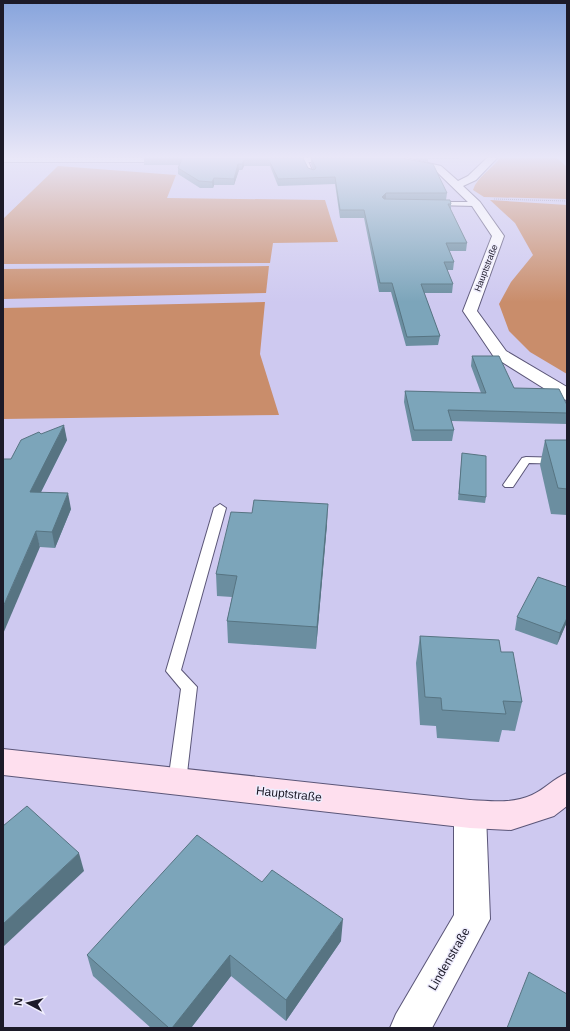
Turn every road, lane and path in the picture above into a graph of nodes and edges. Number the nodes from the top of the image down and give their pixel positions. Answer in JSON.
{"nodes":[{"id":1,"x":477,"y":206,"type":"edge"},
{"id":2,"x":567,"y":395,"type":"edge"},
{"id":3,"x":567,"y":460,"type":"edge"},
{"id":4,"x":509,"y":485,"type":"dead end"},
{"id":5,"x":220,"y":508,"type":"dead end"},
{"id":6,"x":3,"y":762,"type":"edge"},
{"id":7,"x":177,"y":782,"type":"junction"},
{"id":8,"x":567,"y":787,"type":"edge"},
{"id":9,"x":470,"y":814,"type":"junction"},
{"id":10,"x":410,"y":1028,"type":"edge"}],
"edges":[{"from":1,"to":2,"type":"street","name":"Hauptstraße"},
{"from":3,"to":4,"type":"lane"},
{"from":5,"to":7,"type":"lane"},
{"from":6,"to":7,"type":"street","name":"Hauptstraße"},
{"from":7,"to":9,"type":"street","name":"Hauptstraße"},
{"from":8,"to":9,"type":"street","name":"Hauptstraße"},
{"from":9,"to":10,"type":"street","name":"Lindenstraße"}]}
